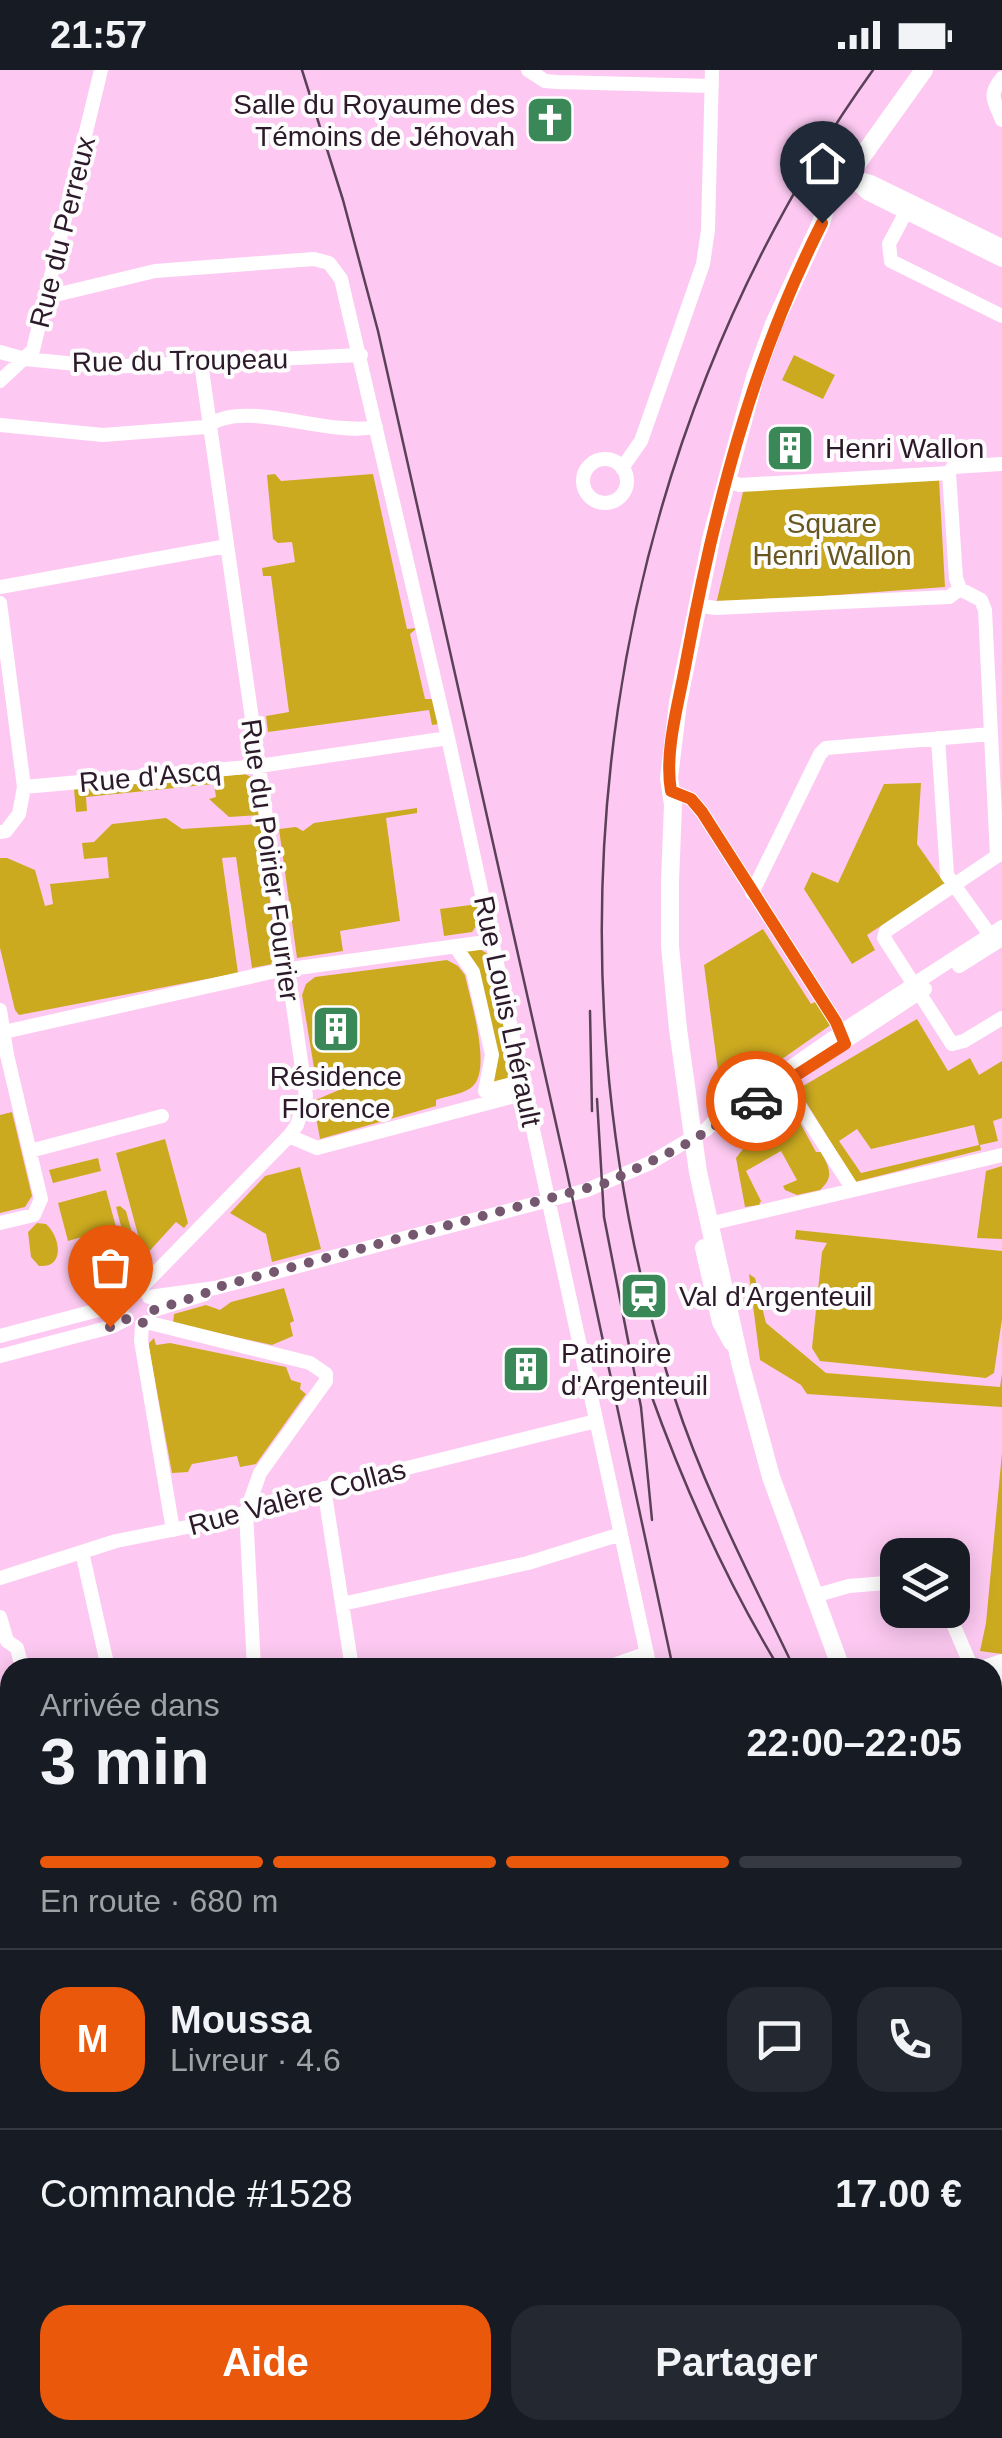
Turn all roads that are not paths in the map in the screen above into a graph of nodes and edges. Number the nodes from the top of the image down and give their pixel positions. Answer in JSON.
{"nodes":[{"id":1,"x":101,"y":70,"type":"edge"},
{"id":2,"x":528,"y":70,"type":"edge"},
{"id":3,"x":924,"y":70,"type":"edge"},
{"id":4,"x":712,"y":78,"type":"edge"},
{"id":5,"x":1002,"y":78,"type":"edge"},
{"id":6,"x":1001,"y":114,"type":"edge"},
{"id":7,"x":850,"y":177,"type":"junction"},
{"id":8,"x":906,"y":212,"type":"junction"},
{"id":9,"x":1002,"y":246,"type":"edge"},
{"id":10,"x":1002,"y":260,"type":"edge"},
{"id":11,"x":47,"y":296,"type":"junction"},
{"id":12,"x":1002,"y":316,"type":"edge"},
{"id":13,"x":0,"y":352,"type":"edge"},
{"id":14,"x":361,"y":355,"type":"junction"},
{"id":15,"x":25,"y":359,"type":"junction"},
{"id":16,"x":201,"y":362,"type":"junction"},
{"id":17,"x":0,"y":380,"type":"edge"},
{"id":18,"x":0,"y":424,"type":"edge"},
{"id":19,"x":210,"y":424,"type":"junction"},
{"id":20,"x":376,"y":427,"type":"junction"},
{"id":21,"x":1002,"y":464,"type":"edge"},
{"id":22,"x":622,"y":468,"type":"dead end"},
{"id":23,"x":949,"y":473,"type":"junction"},
{"id":24,"x":727,"y":482,"type":"junction"},
{"id":25,"x":227,"y":546,"type":"junction"},
{"id":26,"x":0,"y":587,"type":"edge"},
{"id":27,"x":960,"y":589,"type":"junction"},
{"id":28,"x":0,"y":603,"type":"edge"},
{"id":29,"x":697,"y":605,"type":"junction"},
{"id":30,"x":2,"y":627,"type":"edge"},
{"id":31,"x":991,"y":734,"type":"junction"},
{"id":32,"x":448,"y":738,"type":"junction"},
{"id":33,"x":938,"y":738,"type":"junction"},
{"id":34,"x":259,"y":766,"type":"junction"},
{"id":35,"x":998,"y":772,"type":"edge"},
{"id":36,"x":24,"y":787,"type":"junction"},
{"id":37,"x":671,"y":791,"type":"junction"},
{"id":38,"x":0,"y":832,"type":"edge"},
{"id":39,"x":999,"y":853,"type":"edge"},
{"id":40,"x":954,"y":886,"type":"junction"},
{"id":41,"x":752,"y":893,"type":"junction"},
{"id":42,"x":998,"y":934,"type":"edge"},
{"id":43,"x":493,"y":940,"type":"junction"},
{"id":44,"x":455,"y":946,"type":"junction"},
{"id":45,"x":287,"y":969,"type":"junction"},
{"id":46,"x":915,"y":990,"type":"junction"},
{"id":47,"x":0,"y":1010,"type":"edge"},
{"id":48,"x":1002,"y":1018,"type":"edge"},
{"id":49,"x":4,"y":1032,"type":"junction"},
{"id":50,"x":843,"y":1038,"type":"junction"},
{"id":51,"x":784,"y":1082,"type":"junction"},
{"id":52,"x":521,"y":1085,"type":"junction"},
{"id":53,"x":689,"y":1114,"type":"junction"},
{"id":54,"x":162,"y":1116,"type":"dead end"},
{"id":55,"x":708,"y":1129,"type":"junction"},
{"id":56,"x":289,"y":1136,"type":"junction"},
{"id":57,"x":30,"y":1151,"type":"junction"},
{"id":58,"x":1002,"y":1154,"type":"edge"},
{"id":59,"x":852,"y":1188,"type":"junction"},
{"id":60,"x":0,"y":1223,"type":"edge"},
{"id":61,"x":709,"y":1224,"type":"junction"},
{"id":62,"x":140,"y":1310,"type":"junction"},
{"id":63,"x":0,"y":1336,"type":"edge"},
{"id":64,"x":738,"y":1354,"type":"junction"},
{"id":65,"x":0,"y":1356,"type":"edge"},
{"id":66,"x":596,"y":1420,"type":"junction"},
{"id":67,"x":324,"y":1488,"type":"junction"},
{"id":68,"x":246,"y":1512,"type":"junction"},
{"id":69,"x":173,"y":1530,"type":"junction"},
{"id":70,"x":621,"y":1534,"type":"junction"},
{"id":71,"x":82,"y":1552,"type":"junction"},
{"id":72,"x":0,"y":1578,"type":"edge"},
{"id":73,"x":880,"y":1583,"type":"edge"},
{"id":74,"x":814,"y":1596,"type":"junction"},
{"id":75,"x":342,"y":1604,"type":"junction"},
{"id":76,"x":0,"y":1616,"type":"edge"},
{"id":77,"x":955,"y":1628,"type":"edge"},
{"id":78,"x":20,"y":1658,"type":"edge"},
{"id":79,"x":106,"y":1658,"type":"edge"},
{"id":80,"x":253,"y":1658,"type":"edge"},
{"id":81,"x":350,"y":1658,"type":"edge"},
{"id":82,"x":648,"y":1658,"type":"edge"},
{"id":83,"x":836,"y":1658,"type":"edge"},
{"id":84,"x":968,"y":1658,"type":"edge"}],
"edges":[{"from":1,"to":11,"type":"street","name":"Rue du Perreux"},
{"from":2,"to":4,"type":"street"},
{"from":3,"to":7,"type":"main road"},
{"from":4,"to":22,"type":"street"},
{"from":5,"to":6,"type":"street"},
{"from":7,"to":8,"type":"street"},
{"from":7,"to":9,"type":"street"},
{"from":7,"to":24,"type":"main road"},
{"from":8,"to":10,"type":"street"},
{"from":8,"to":12,"type":"street"},
{"from":11,"to":14,"type":"street","name":"Rue Louis Lhérault"},
{"from":11,"to":15,"type":"street","name":"Rue du Perreux"},
{"from":13,"to":15,"type":"street","name":"Rue du Troupeau"},
{"from":14,"to":16,"type":"street","name":"Rue du Troupeau"},
{"from":14,"to":20,"type":"street","name":"Rue Louis Lhérault"},
{"from":15,"to":16,"type":"street","name":"Rue du Troupeau"},
{"from":15,"to":17,"type":"street","name":"Rue du Perreux"},
{"from":16,"to":19,"type":"street","name":"Rue du Poirier Fourrier"},
{"from":18,"to":19,"type":"street"},
{"from":19,"to":20,"type":"street"},
{"from":19,"to":25,"type":"street","name":"Rue du Poirier Fourrier"},
{"from":20,"to":32,"type":"street","name":"Rue Louis Lhérault"},
{"from":21,"to":23,"type":"street"},
{"from":23,"to":24,"type":"street"},
{"from":23,"to":27,"type":"street"},
{"from":24,"to":29,"type":"main road"},
{"from":25,"to":26,"type":"street"},
{"from":25,"to":34,"type":"street","name":"Rue du Poirier Fourrier"},
{"from":27,"to":29,"type":"street"},
{"from":27,"to":31,"type":"street"},
{"from":28,"to":30,"type":"street"},
{"from":29,"to":37,"type":"main road"},
{"from":30,"to":36,"type":"street"},
{"from":31,"to":33,"type":"street"},
{"from":31,"to":35,"type":"street"},
{"from":32,"to":34,"type":"street","name":"Rue d'Ascq"},
{"from":32,"to":43,"type":"street","name":"Rue Louis Lhérault"},
{"from":33,"to":40,"type":"street"},
{"from":33,"to":41,"type":"street"},
{"from":34,"to":36,"type":"street","name":"Rue d'Ascq"},
{"from":34,"to":45,"type":"street","name":"Rue du Poirier Fourrier"},
{"from":35,"to":39,"type":"street"},
{"from":36,"to":38,"type":"street"},
{"from":37,"to":41,"type":"street"},
{"from":37,"to":53,"type":"main road"},
{"from":39,"to":40,"type":"street"},
{"from":40,"to":42,"type":"street"},
{"from":40,"to":46,"type":"street"},
{"from":41,"to":50,"type":"street"},
{"from":42,"to":46,"type":"street"},
{"from":43,"to":44,"type":"street"},
{"from":43,"to":52,"type":"street","name":"Rue Louis Lhérault"},
{"from":44,"to":45,"type":"street"},
{"from":44,"to":52,"type":"street"},
{"from":45,"to":49,"type":"street"},
{"from":45,"to":56,"type":"street","name":"Rue du Poirier Fourrier"},
{"from":46,"to":48,"type":"street"},
{"from":46,"to":50,"type":"street"},
{"from":47,"to":49,"type":"street"},
{"from":49,"to":57,"type":"street"},
{"from":50,"to":51,"type":"street"},
{"from":50,"to":55,"type":"street"},
{"from":51,"to":55,"type":"street"},
{"from":51,"to":59,"type":"street"},
{"from":52,"to":56,"type":"street"},
{"from":52,"to":66,"type":"street","name":"Rue Louis Lhérault"},
{"from":53,"to":61,"type":"main road"},
{"from":53,"to":64,"type":"main road"},
{"from":54,"to":57,"type":"street"},
{"from":55,"to":62,"type":"street"},
{"from":56,"to":62,"type":"street","name":"Rue du Poirier Fourrier"},
{"from":57,"to":60,"type":"street"},
{"from":58,"to":59,"type":"street"},
{"from":59,"to":61,"type":"street"},
{"from":61,"to":64,"type":"main road"},
{"from":62,"to":63,"type":"street"},
{"from":62,"to":65,"type":"street"},
{"from":62,"to":68,"type":"street"},
{"from":62,"to":69,"type":"street"},
{"from":64,"to":74,"type":"main road"},
{"from":66,"to":67,"type":"street","name":"Rue Valère Collas"},
{"from":66,"to":70,"type":"street","name":"Rue Louis Lhérault"},
{"from":67,"to":68,"type":"street","name":"Rue Valère Collas"},
{"from":67,"to":75,"type":"street"},
{"from":68,"to":69,"type":"street","name":"Rue Valère Collas"},
{"from":68,"to":80,"type":"street"},
{"from":69,"to":71,"type":"street","name":"Rue Valère Collas"},
{"from":70,"to":75,"type":"street"},
{"from":70,"to":82,"type":"street","name":"Rue Louis Lhérault"},
{"from":71,"to":72,"type":"street","name":"Rue Valère Collas"},
{"from":71,"to":79,"type":"street"},
{"from":73,"to":74,"type":"street"},
{"from":74,"to":83,"type":"main road"},
{"from":75,"to":81,"type":"street"},
{"from":76,"to":78,"type":"street"},
{"from":77,"to":84,"type":"street"}]}
